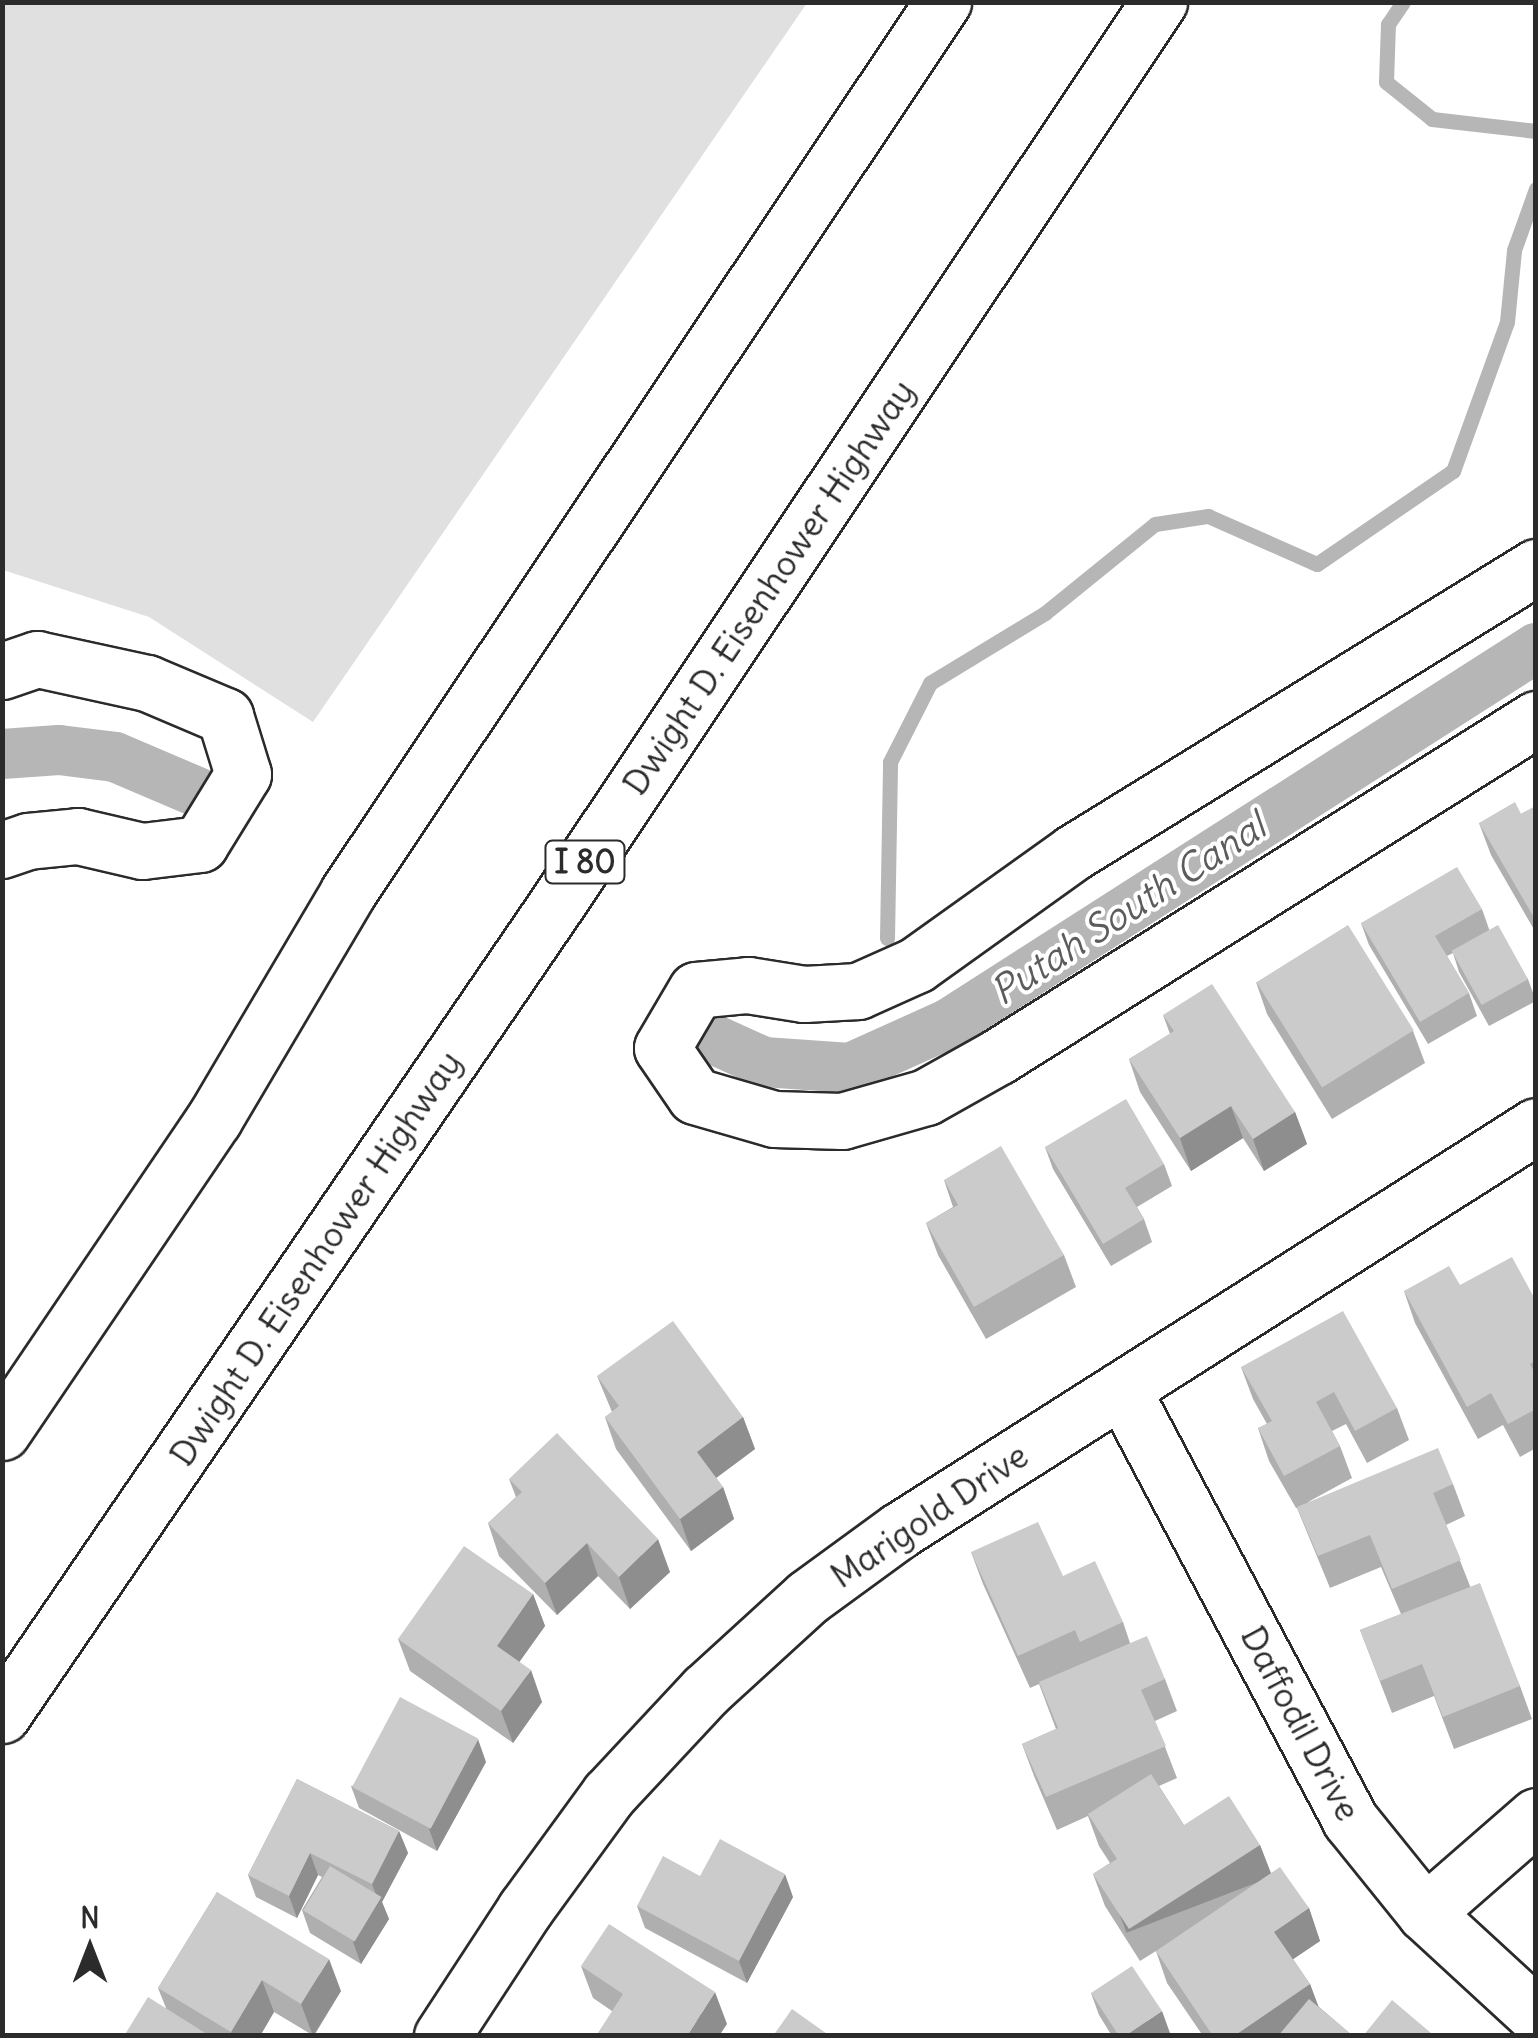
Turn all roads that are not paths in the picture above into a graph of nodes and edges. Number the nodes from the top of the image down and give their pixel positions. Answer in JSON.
{"nodes":[{"id":1,"x":943,"y":2,"type":"edge"},
{"id":2,"x":1158,"y":2,"type":"edge"},
{"id":3,"x":1536,"y":567,"type":"edge"},
{"id":4,"x":2,"y":671,"type":"edge"},
{"id":5,"x":1536,"y":719,"type":"edge"},
{"id":6,"x":2,"y":850,"type":"edge"},
{"id":7,"x":1536,"y":1126,"type":"edge"},
{"id":8,"x":1122,"y":1389,"type":"junction"},
{"id":9,"x":2,"y":1432,"type":"edge"},
{"id":10,"x":2,"y":1715,"type":"edge"},
{"id":11,"x":1536,"y":1816,"type":"edge"},
{"id":12,"x":1425,"y":1914,"type":"junction"},
{"id":13,"x":1536,"y":2016,"type":"edge"},
{"id":14,"x":442,"y":2036,"type":"edge"}],
"edges":[{"from":1,"to":9,"type":"main road"},
{"from":2,"to":10,"type":"main road","name":"Dwight D. Eisenhower Highway","number":"I 80"},
{"from":3,"to":5,"type":"main road"},
{"from":4,"to":6,"type":"main road"},
{"from":7,"to":8,"type":"main road","name":"Marigold Drive"},
{"from":8,"to":12,"type":"main road","name":"Daffodil Drive"},
{"from":8,"to":14,"type":"main road","name":"Marigold Drive"},
{"from":11,"to":12,"type":"main road"},
{"from":12,"to":13,"type":"main road","name":"Daffodil Drive"}]}
